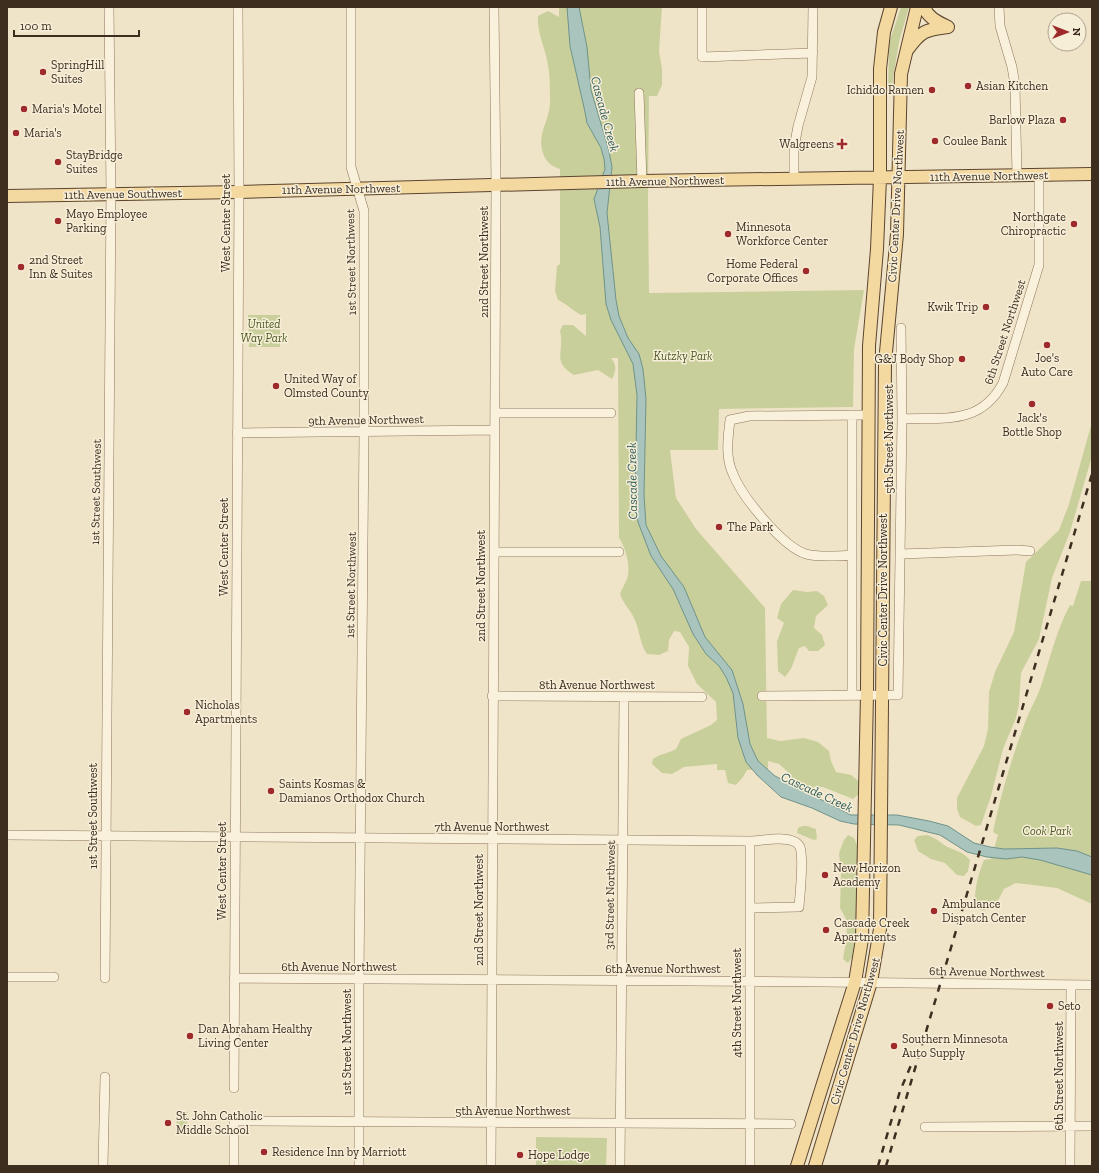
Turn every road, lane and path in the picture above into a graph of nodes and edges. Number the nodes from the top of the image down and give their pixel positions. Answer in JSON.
{"nodes":[{"id":1,"x":109,"y":7,"type":"edge"},
{"id":2,"x":238,"y":7,"type":"edge"},
{"id":3,"x":351,"y":7,"type":"edge"},
{"id":4,"x":494,"y":7,"type":"edge"},
{"id":5,"x":702,"y":7,"type":"edge"},
{"id":6,"x":813,"y":7,"type":"edge"},
{"id":7,"x":891,"y":7,"type":"edge"},
{"id":8,"x":917,"y":7,"type":"edge"},
{"id":9,"x":924,"y":7,"type":"edge"},
{"id":10,"x":999,"y":7,"type":"edge"},
{"id":11,"x":813,"y":53,"type":"junction"},
{"id":12,"x":905,"y":53,"type":"junction"},
{"id":13,"x":639,"y":94,"type":"dead end"},
{"id":14,"x":1092,"y":174,"type":"edge"},
{"id":15,"x":1017,"y":175,"type":"junction"},
{"id":16,"x":1039,"y":175,"type":"junction"},
{"id":17,"x":899,"y":177,"type":"junction"},
{"id":18,"x":880,"y":178,"type":"junction"},
{"id":19,"x":794,"y":179,"type":"junction"},
{"id":20,"x":642,"y":182,"type":"junction"},
{"id":21,"x":496,"y":186,"type":"junction"},
{"id":22,"x":357,"y":189,"type":"junction"},
{"id":23,"x":239,"y":192,"type":"junction"},
{"id":24,"x":111,"y":194,"type":"junction"},
{"id":25,"x":7,"y":196,"type":"edge"},
{"id":26,"x":901,"y":328,"type":"dead end"},
{"id":27,"x":495,"y":413,"type":"junction"},
{"id":28,"x":611,"y":413,"type":"dead end"},
{"id":29,"x":852,"y":415,"type":"junction"},
{"id":30,"x":868,"y":415,"type":"junction"},
{"id":31,"x":902,"y":419,"type":"junction"},
{"id":32,"x":495,"y":430,"type":"junction"},
{"id":33,"x":364,"y":432,"type":"junction"},
{"id":34,"x":237,"y":433,"type":"junction"},
{"id":35,"x":1030,"y":551,"type":"dead end"},
{"id":36,"x":494,"y":552,"type":"junction"},
{"id":37,"x":619,"y":552,"type":"dead end"},
{"id":38,"x":900,"y":554,"type":"junction"},
{"id":39,"x":852,"y":556,"type":"junction"},
{"id":40,"x":852,"y":694,"type":"junction"},
{"id":41,"x":867,"y":694,"type":"junction"},
{"id":42,"x":882,"y":695,"type":"junction"},
{"id":43,"x":492,"y":696,"type":"junction"},
{"id":44,"x":762,"y":696,"type":"dead end"},
{"id":45,"x":624,"y":697,"type":"junction"},
{"id":46,"x":702,"y":697,"type":"dead end"},
{"id":47,"x":105,"y":834,"type":"junction"},
{"id":48,"x":7,"y":835,"type":"edge"},
{"id":49,"x":235,"y":836,"type":"junction"},
{"id":50,"x":360,"y":837,"type":"junction"},
{"id":51,"x":492,"y":839,"type":"junction"},
{"id":52,"x":623,"y":840,"type":"junction"},
{"id":53,"x":750,"y":841,"type":"junction"},
{"id":54,"x":750,"y":908,"type":"junction"},
{"id":55,"x":7,"y":977,"type":"edge"},
{"id":56,"x":54,"y":977,"type":"dead end"},
{"id":57,"x":105,"y":978,"type":"dead end"},
{"id":58,"x":234,"y":978,"type":"junction"},
{"id":59,"x":359,"y":979,"type":"junction"},
{"id":60,"x":491,"y":980,"type":"junction"},
{"id":61,"x":621,"y":981,"type":"junction"},
{"id":62,"x":749,"y":982,"type":"junction"},
{"id":63,"x":855,"y":982,"type":"junction"},
{"id":64,"x":871,"y":982,"type":"junction"},
{"id":65,"x":1071,"y":985,"type":"junction"},
{"id":66,"x":1092,"y":985,"type":"edge"},
{"id":67,"x":105,"y":1077,"type":"dead end"},
{"id":68,"x":234,"y":1088,"type":"dead end"},
{"id":69,"x":360,"y":1122,"type":"junction"},
{"id":70,"x":491,"y":1123,"type":"junction"},
{"id":71,"x":620,"y":1124,"type":"junction"},
{"id":72,"x":750,"y":1124,"type":"junction"},
{"id":73,"x":791,"y":1124,"type":"dead end"},
{"id":74,"x":925,"y":1126,"type":"dead end"},
{"id":75,"x":1071,"y":1126,"type":"junction"},
{"id":76,"x":1092,"y":1126,"type":"edge"},
{"id":77,"x":103,"y":1166,"type":"edge"},
{"id":78,"x":234,"y":1166,"type":"edge"},
{"id":79,"x":360,"y":1166,"type":"edge"},
{"id":80,"x":491,"y":1166,"type":"edge"},
{"id":81,"x":620,"y":1166,"type":"edge"},
{"id":82,"x":750,"y":1166,"type":"edge"},
{"id":83,"x":798,"y":1166,"type":"edge"},
{"id":84,"x":815,"y":1166,"type":"edge"},
{"id":85,"x":1070,"y":1166,"type":"edge"}],
"edges":[{"from":1,"to":24,"type":"street","name":"1st Street Southwest"},
{"from":2,"to":23,"type":"street","name":"West Center Street"},
{"from":3,"to":22,"type":"street","name":"1st Street Northwest"},
{"from":4,"to":21,"type":"street","name":"2nd Street Northwest"},
{"from":5,"to":11,"type":"street"},
{"from":6,"to":11,"type":"street"},
{"from":7,"to":18,"type":"main road","name":"Civic Center Drive Northwest"},
{"from":8,"to":12,"type":"main road","name":"Civic Center Drive Northwest"},
{"from":9,"to":12,"type":"main road"},
{"from":10,"to":15,"type":"street"},
{"from":11,"to":19,"type":"street"},
{"from":12,"to":17,"type":"main road","name":"Civic Center Drive Northwest"},
{"from":13,"to":20,"type":"street"},
{"from":14,"to":16,"type":"main road","name":"11th Avenue Northwest"},
{"from":15,"to":16,"type":"main road","name":"11th Avenue Northwest"},
{"from":15,"to":17,"type":"main road","name":"11th Avenue Northwest"},
{"from":16,"to":31,"type":"street","name":"6th Street Northwest"},
{"from":17,"to":18,"type":"main road","name":"11th Avenue Northwest"},
{"from":17,"to":42,"type":"main road","name":"Civic Center Drive Northwest"},
{"from":18,"to":19,"type":"main road","name":"11th Avenue Northwest"},
{"from":18,"to":30,"type":"main road","name":"Civic Center Drive Northwest"},
{"from":19,"to":20,"type":"main road","name":"11th Avenue Northwest"},
{"from":20,"to":21,"type":"main road","name":"11th Avenue Northwest"},
{"from":21,"to":22,"type":"main road","name":"11th Avenue Northwest"},
{"from":21,"to":27,"type":"street","name":"2nd Street Northwest"},
{"from":22,"to":23,"type":"main road","name":"11th Avenue Northwest"},
{"from":22,"to":33,"type":"street","name":"1st Street Northwest"},
{"from":23,"to":24,"type":"main road","name":"11th Avenue Southwest"},
{"from":23,"to":34,"type":"street","name":"West Center Street"},
{"from":24,"to":25,"type":"main road","name":"11th Avenue Southwest"},
{"from":24,"to":47,"type":"street","name":"1st Street Southwest"},
{"from":26,"to":31,"type":"street","name":"5th Street Northwest"},
{"from":27,"to":28,"type":"street"},
{"from":27,"to":32,"type":"street","name":"2nd Street Northwest"},
{"from":29,"to":30,"type":"street"},
{"from":29,"to":39,"type":"street"},
{"from":29,"to":39,"type":"street"},
{"from":30,"to":41,"type":"main road","name":"Civic Center Drive Northwest"},
{"from":31,"to":38,"type":"street","name":"5th Street Northwest"},
{"from":32,"to":33,"type":"street","name":"9th Avenue Northwest"},
{"from":32,"to":36,"type":"street","name":"2nd Street Northwest"},
{"from":33,"to":34,"type":"street","name":"9th Avenue Northwest"},
{"from":33,"to":50,"type":"street","name":"1st Street Northwest"},
{"from":34,"to":49,"type":"street","name":"West Center Street"},
{"from":35,"to":38,"type":"street"},
{"from":36,"to":37,"type":"street"},
{"from":36,"to":43,"type":"street","name":"2nd Street Northwest"},
{"from":38,"to":42,"type":"street","name":"5th Street Northwest"},
{"from":39,"to":40,"type":"street"},
{"from":40,"to":41,"type":"street"},
{"from":40,"to":44,"type":"street"},
{"from":41,"to":42,"type":"street"},
{"from":41,"to":63,"type":"main road","name":"Civic Center Drive Northwest"},
{"from":42,"to":64,"type":"main road","name":"Civic Center Drive Northwest"},
{"from":43,"to":45,"type":"street","name":"8th Avenue Northwest"},
{"from":43,"to":51,"type":"street","name":"2nd Street Northwest"},
{"from":45,"to":46,"type":"street","name":"8th Avenue Northwest"},
{"from":45,"to":52,"type":"street","name":"3rd Street Northwest"},
{"from":47,"to":48,"type":"street","name":"7th Avenue Northwest"},
{"from":47,"to":49,"type":"street","name":"7th Avenue Northwest"},
{"from":47,"to":57,"type":"street","name":"1st Street Southwest"},
{"from":49,"to":50,"type":"street","name":"7th Avenue Northwest"},
{"from":49,"to":58,"type":"street","name":"West Center Street"},
{"from":50,"to":51,"type":"street","name":"7th Avenue Northwest"},
{"from":50,"to":59,"type":"street","name":"1st Street Northwest"},
{"from":51,"to":52,"type":"street","name":"7th Avenue Northwest"},
{"from":51,"to":60,"type":"street","name":"2nd Street Northwest"},
{"from":52,"to":53,"type":"street","name":"7th Avenue Northwest"},
{"from":52,"to":61,"type":"street","name":"3rd Street Northwest"},
{"from":53,"to":54,"type":"street","name":"4th Street Northwest"},
{"from":53,"to":54,"type":"street","name":"7th Avenue Northwest"},
{"from":54,"to":62,"type":"street","name":"4th Street Northwest"},
{"from":55,"to":56,"type":"street"},
{"from":58,"to":59,"type":"street","name":"6th Avenue Northwest"},
{"from":58,"to":68,"type":"street","name":"West Center Street"},
{"from":59,"to":60,"type":"street","name":"6th Avenue Northwest"},
{"from":59,"to":69,"type":"street","name":"1st Street Northwest"},
{"from":60,"to":61,"type":"street","name":"6th Avenue Northwest"},
{"from":60,"to":70,"type":"street","name":"2nd Street Northwest"},
{"from":61,"to":62,"type":"street","name":"6th Avenue Northwest"},
{"from":61,"to":71,"type":"street","name":"3rd Street Northwest"},
{"from":62,"to":63,"type":"street","name":"6th Avenue Northwest"},
{"from":62,"to":72,"type":"street","name":"4th Street Northwest"},
{"from":63,"to":64,"type":"street","name":"6th Avenue Northwest"},
{"from":63,"to":83,"type":"main road","name":"Civic Center Drive Northwest"},
{"from":64,"to":65,"type":"street","name":"6th Avenue Northwest"},
{"from":64,"to":84,"type":"main road","name":"Civic Center Drive Northwest"},
{"from":65,"to":66,"type":"street","name":"6th Avenue Northwest"},
{"from":65,"to":75,"type":"street","name":"6th Street Northwest"},
{"from":67,"to":77,"type":"street"},
{"from":69,"to":70,"type":"street","name":"5th Avenue Northwest"},
{"from":69,"to":78,"type":"street","name":"5th Avenue Northwest"},
{"from":69,"to":79,"type":"street","name":"1st Street Northwest"},
{"from":70,"to":71,"type":"street","name":"5th Avenue Northwest"},
{"from":70,"to":80,"type":"street","name":"2nd Street Northwest"},
{"from":71,"to":72,"type":"street","name":"5th Avenue Northwest"},
{"from":71,"to":81,"type":"street","name":"3rd Street Northwest"},
{"from":72,"to":73,"type":"street","name":"5th Avenue Northwest"},
{"from":72,"to":82,"type":"street","name":"4th Street Northwest"},
{"from":74,"to":75,"type":"street"},
{"from":75,"to":76,"type":"street"},
{"from":75,"to":85,"type":"street","name":"6th Street Northwest"}]}
